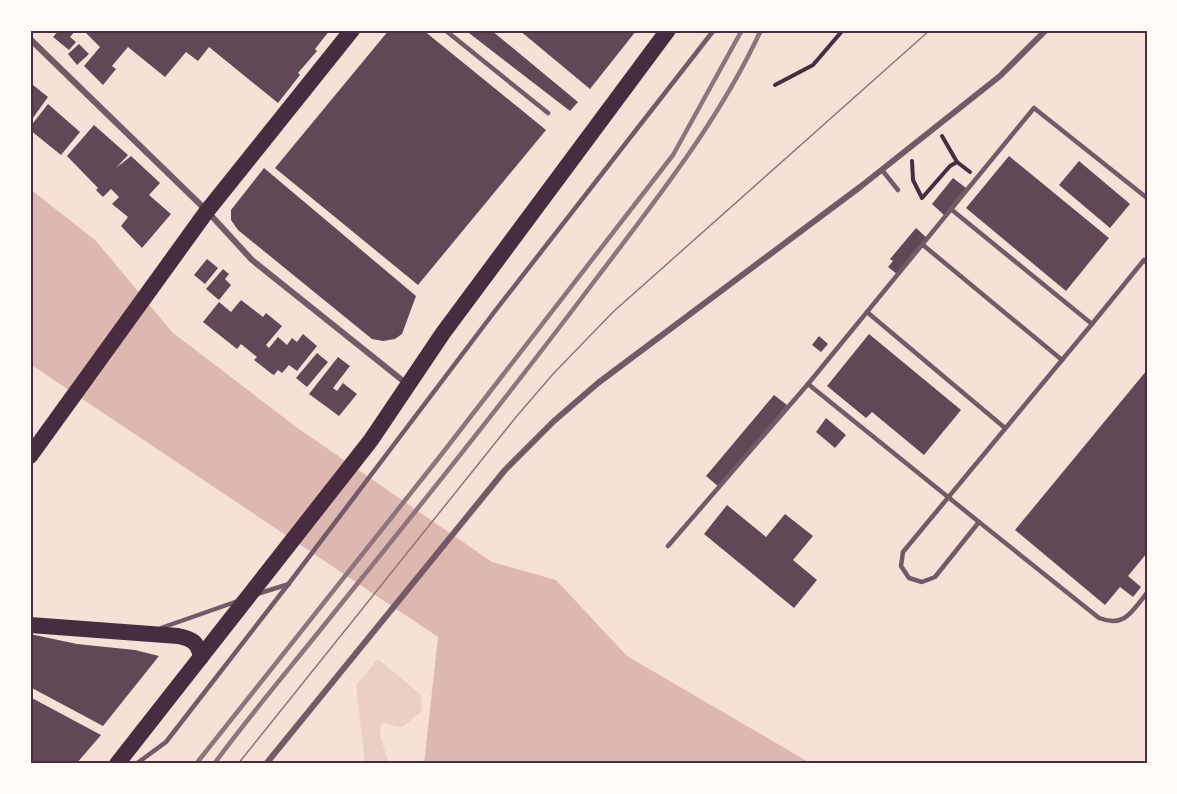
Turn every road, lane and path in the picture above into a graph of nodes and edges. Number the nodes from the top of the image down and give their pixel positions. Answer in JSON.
{"nodes":[{"id":1,"x":351,"y":30,"type":"edge"},
{"id":2,"x":445,"y":30,"type":"edge"},
{"id":3,"x":668,"y":30,"type":"edge"},
{"id":4,"x":714,"y":30,"type":"edge"},
{"id":5,"x":843,"y":30,"type":"edge"},
{"id":6,"x":1046,"y":30,"type":"edge"},
{"id":7,"x":30,"y":39,"type":"edge"},
{"id":8,"x":775,"y":85,"type":"dead end"},
{"id":9,"x":548,"y":113,"type":"dead end"},
{"id":10,"x":939,"y":124,"type":"junction"},
{"id":11,"x":921,"y":138,"type":"junction"},
{"id":12,"x":957,"y":162,"type":"junction"},
{"id":13,"x":882,"y":170,"type":"junction"},
{"id":14,"x":977,"y":179,"type":"junction"},
{"id":15,"x":898,"y":190,"type":"dead end"},
{"id":16,"x":1147,"y":198,"type":"edge"},
{"id":17,"x":952,"y":210,"type":"junction"},
{"id":18,"x":207,"y":211,"type":"junction"},
{"id":19,"x":923,"y":245,"type":"junction"},
{"id":20,"x":1146,"y":260,"type":"edge"},
{"id":21,"x":867,"y":312,"type":"junction"},
{"id":22,"x":1092,"y":324,"type":"junction"},
{"id":23,"x":1062,"y":360,"type":"junction"},
{"id":24,"x":407,"y":384,"type":"junction"},
{"id":25,"x":808,"y":384,"type":"junction"},
{"id":26,"x":1005,"y":428,"type":"junction"},
{"id":27,"x":30,"y":456,"type":"edge"},
{"id":28,"x":948,"y":498,"type":"junction"},
{"id":29,"x":979,"y":522,"type":"junction"},
{"id":30,"x":668,"y":546,"type":"dead end"},
{"id":31,"x":290,"y":583,"type":"junction"},
{"id":32,"x":1147,"y":593,"type":"edge"},
{"id":33,"x":249,"y":597,"type":"junction"},
{"id":34,"x":30,"y":625,"type":"edge"},
{"id":35,"x":142,"y":632,"type":"junction"},
{"id":36,"x":201,"y":657,"type":"junction"},
{"id":37,"x":117,"y":764,"type":"edge"},
{"id":38,"x":136,"y":764,"type":"edge"},
{"id":39,"x":266,"y":764,"type":"edge"}],
"edges":[{"from":1,"to":18,"type":"highway"},
{"from":2,"to":9,"type":"lane"},
{"from":3,"to":24,"type":"highway"},
{"from":4,"to":31,"type":"lane"},
{"from":5,"to":8,"type":"path"},
{"from":6,"to":10,"type":"street"},
{"from":7,"to":18,"type":"street"},
{"from":10,"to":11,"type":"street"},
{"from":10,"to":12,"type":"path"},
{"from":11,"to":12,"type":"path"},
{"from":11,"to":13,"type":"street"},
{"from":12,"to":14,"type":"path"},
{"from":13,"to":15,"type":"lane"},
{"from":13,"to":39,"type":"street"},
{"from":14,"to":16,"type":"lane"},
{"from":14,"to":17,"type":"lane"},
{"from":17,"to":19,"type":"lane"},
{"from":17,"to":22,"type":"lane"},
{"from":18,"to":24,"type":"street"},
{"from":18,"to":27,"type":"highway"},
{"from":19,"to":21,"type":"lane"},
{"from":19,"to":23,"type":"lane"},
{"from":20,"to":22,"type":"lane"},
{"from":21,"to":25,"type":"lane"},
{"from":21,"to":26,"type":"lane"},
{"from":22,"to":23,"type":"lane"},
{"from":23,"to":26,"type":"lane"},
{"from":24,"to":33,"type":"highway"},
{"from":25,"to":28,"type":"lane"},
{"from":25,"to":30,"type":"lane"},
{"from":26,"to":28,"type":"lane"},
{"from":28,"to":29,"type":"lane"},
{"from":28,"to":29,"type":"lane"},
{"from":29,"to":32,"type":"lane"},
{"from":31,"to":33,"type":"lane"},
{"from":31,"to":38,"type":"lane"},
{"from":33,"to":35,"type":"lane"},
{"from":33,"to":36,"type":"highway"},
{"from":34,"to":35,"type":"highway"},
{"from":35,"to":36,"type":"highway"},
{"from":36,"to":37,"type":"highway"}]}
